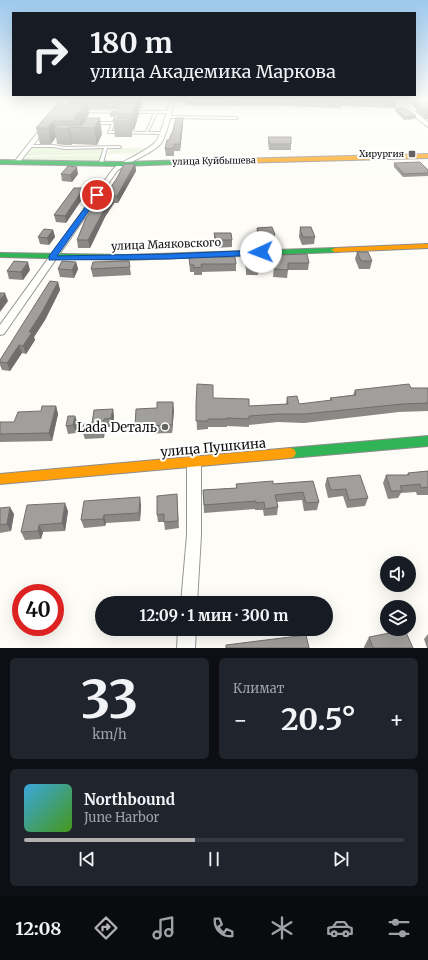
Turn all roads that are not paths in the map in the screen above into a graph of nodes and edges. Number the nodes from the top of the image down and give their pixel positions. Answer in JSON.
{"nodes":[{"id":1,"x":43,"y":129,"type":"edge"},
{"id":2,"x":111,"y":129,"type":"edge"},
{"id":3,"x":148,"y":129,"type":"edge"},
{"id":4,"x":163,"y":129,"type":"edge"},
{"id":5,"x":147,"y":132,"type":"junction"},
{"id":6,"x":162,"y":133,"type":"junction"},
{"id":7,"x":57,"y":139,"type":"edge"},
{"id":8,"x":30,"y":146,"type":"junction"},
{"id":9,"x":53,"y":146,"type":"junction"},
{"id":10,"x":106,"y":147,"type":"junction"},
{"id":11,"x":120,"y":147,"type":"dead end"},
{"id":12,"x":428,"y":156,"type":"edge"},
{"id":13,"x":0,"y":162,"type":"edge"},
{"id":14,"x":18,"y":162,"type":"junction"},
{"id":15,"x":100,"y":163,"type":"junction"},
{"id":16,"x":122,"y":164,"type":"junction"},
{"id":17,"x":428,"y":246,"type":"edge"},
{"id":18,"x":0,"y":255,"type":"edge"},
{"id":19,"x":52,"y":258,"type":"junction"},
{"id":20,"x":0,"y":332,"type":"edge"},
{"id":21,"x":428,"y":441,"type":"edge"},
{"id":22,"x":194,"y":461,"type":"junction"},
{"id":23,"x":0,"y":479,"type":"edge"},
{"id":24,"x":189,"y":596,"type":"edge"},
{"id":25,"x":187,"y":636,"type":"edge"},
{"id":26,"x":186,"y":648,"type":"edge"}],
"edges":[{"from":1,"to":8,"type":"street"},
{"from":2,"to":5,"type":"lane"},
{"from":3,"to":5,"type":"lane"},
{"from":4,"to":6,"type":"street"},
{"from":5,"to":6,"type":"lane"},
{"from":6,"to":16,"type":"street"},
{"from":7,"to":9,"type":"lane"},
{"from":8,"to":9,"type":"lane"},
{"from":8,"to":14,"type":"street"},
{"from":9,"to":10,"type":"lane"},
{"from":10,"to":11,"type":"lane"},
{"from":10,"to":15,"type":"lane"},
{"from":12,"to":16,"type":"street","name":"улица Куйбышева"},
{"from":13,"to":14,"type":"street","name":"улица Куйбышева"},
{"from":14,"to":15,"type":"street","name":"улица Куйбышева"},
{"from":15,"to":16,"type":"street","name":"улица Куйбышева"},
{"from":16,"to":19,"type":"street"},
{"from":17,"to":19,"type":"street","name":"улица Маяковского"},
{"from":18,"to":19,"type":"street","name":"улица Маяковского"},
{"from":19,"to":20,"type":"street"},
{"from":21,"to":22,"type":"street","name":"улица Пушкина"},
{"from":22,"to":23,"type":"street","name":"улица Пушкина"},
{"from":22,"to":24,"type":"street"},
{"from":25,"to":26,"type":"street"}]}
